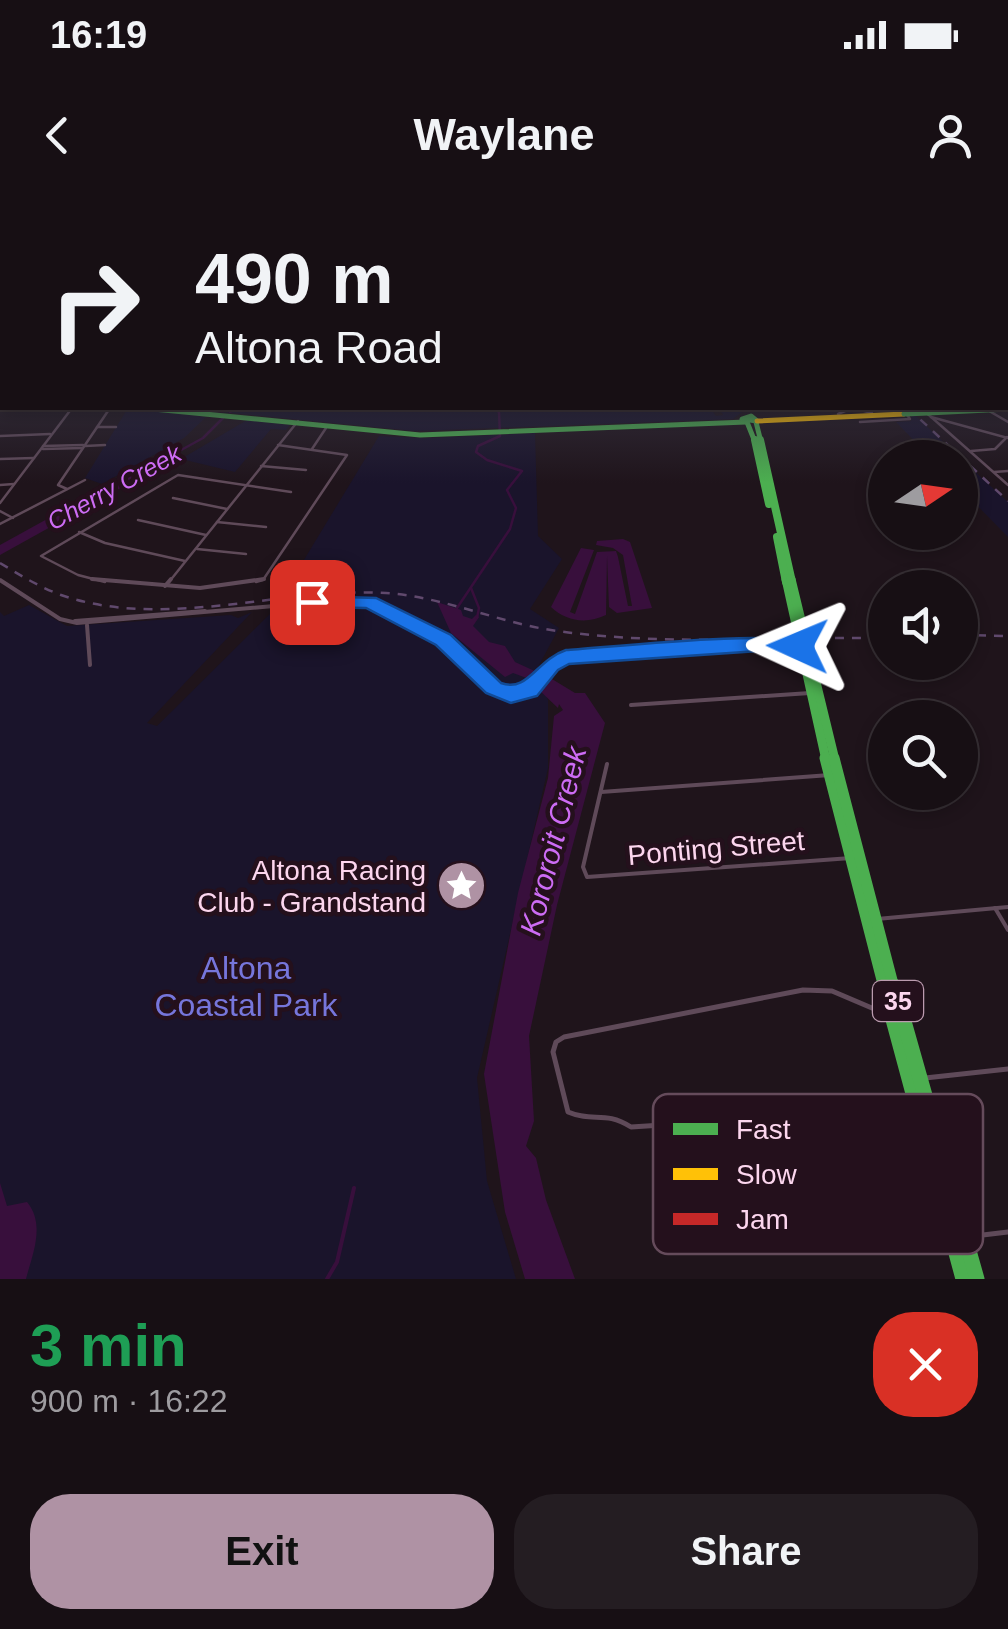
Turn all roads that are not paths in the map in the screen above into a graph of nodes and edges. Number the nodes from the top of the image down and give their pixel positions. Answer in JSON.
{"nodes":[{"id":1,"x":70,"y":410,"type":"edge"},
{"id":2,"x":109,"y":410,"type":"edge"},
{"id":3,"x":165,"y":410,"type":"edge"},
{"id":4,"x":186,"y":410,"type":"edge"},
{"id":5,"x":981,"y":410,"type":"edge"},
{"id":6,"x":903,"y":411,"type":"edge"},
{"id":7,"x":872,"y":413,"type":"junction"},
{"id":8,"x":927,"y":413,"type":"edge"},
{"id":9,"x":838,"y":414,"type":"junction"},
{"id":10,"x":856,"y":416,"type":"edge"},
{"id":11,"x":748,"y":417,"type":"edge"},
{"id":12,"x":297,"y":422,"type":"junction"},
{"id":13,"x":116,"y":426,"type":"dead end"},
{"id":14,"x":97,"y":427,"type":"junction"},
{"id":15,"x":321,"y":427,"type":"junction"},
{"id":16,"x":377,"y":430,"type":"junction"},
{"id":17,"x":52,"y":434,"type":"junction"},
{"id":18,"x":0,"y":436,"type":"edge"},
{"id":19,"x":1008,"y":437,"type":"edge"},
{"id":20,"x":959,"y":440,"type":"edge"},
{"id":21,"x":105,"y":445,"type":"dead end"},
{"id":22,"x":278,"y":445,"type":"junction"},
{"id":23,"x":84,"y":446,"type":"junction"},
{"id":24,"x":42,"y":448,"type":"junction"},
{"id":25,"x":312,"y":448,"type":"junction"},
{"id":26,"x":978,"y":450,"type":"edge"},
{"id":27,"x":978,"y":457,"type":"edge"},
{"id":28,"x":34,"y":458,"type":"junction"},
{"id":29,"x":0,"y":459,"type":"edge"},
{"id":30,"x":262,"y":466,"type":"junction"},
{"id":31,"x":306,"y":470,"type":"dead end"},
{"id":32,"x":1008,"y":471,"type":"edge"},
{"id":33,"x":994,"y":472,"type":"junction"},
{"id":34,"x":85,"y":480,"type":"dead end"},
{"id":35,"x":14,"y":484,"type":"junction"},
{"id":36,"x":0,"y":485,"type":"edge"},
{"id":37,"x":1008,"y":485,"type":"edge"},
{"id":38,"x":245,"y":487,"type":"junction"},
{"id":39,"x":66,"y":490,"type":"junction"},
{"id":40,"x":291,"y":492,"type":"dead end"},
{"id":41,"x":173,"y":498,"type":"dead end"},
{"id":42,"x":0,"y":503,"type":"edge"},
{"id":43,"x":227,"y":510,"type":"junction"},
{"id":44,"x":0,"y":512,"type":"edge"},
{"id":45,"x":14,"y":518,"type":"junction"},
{"id":46,"x":138,"y":520,"type":"dead end"},
{"id":47,"x":216,"y":522,"type":"junction"},
{"id":48,"x":0,"y":524,"type":"edge"},
{"id":49,"x":266,"y":527,"type":"dead end"},
{"id":50,"x":79,"y":532,"type":"junction"},
{"id":51,"x":206,"y":535,"type":"junction"},
{"id":52,"x":195,"y":548,"type":"junction"},
{"id":53,"x":246,"y":554,"type":"dead end"},
{"id":54,"x":185,"y":561,"type":"junction"},
{"id":55,"x":0,"y":580,"type":"edge"},
{"id":56,"x":165,"y":586,"type":"junction"},
{"id":57,"x":796,"y":614,"type":"junction"},
{"id":58,"x":87,"y":622,"type":"junction"},
{"id":59,"x":798,"y":646,"type":"junction"},
{"id":60,"x":90,"y":666,"type":"dead end"},
{"id":61,"x":814,"y":693,"type":"junction"},
{"id":62,"x":631,"y":705,"type":"dead end"},
{"id":63,"x":607,"y":764,"type":"dead end"},
{"id":64,"x":834,"y":775,"type":"junction"},
{"id":65,"x":600,"y":792,"type":"junction"},
{"id":66,"x":851,"y":858,"type":"junction"},
{"id":67,"x":1008,"y":907,"type":"edge"},
{"id":68,"x":995,"y":908,"type":"junction"},
{"id":69,"x":871,"y":920,"type":"junction"},
{"id":70,"x":1008,"y":930,"type":"edge"},
{"id":71,"x":892,"y":1017,"type":"junction"},
{"id":72,"x":1008,"y":1069,"type":"edge"},
{"id":73,"x":920,"y":1078,"type":"junction"},
{"id":74,"x":914,"y":1094,"type":"edge"},
{"id":75,"x":925,"y":1094,"type":"edge"},
{"id":76,"x":653,"y":1127,"type":"edge"},
{"id":77,"x":1008,"y":1232,"type":"edge"},
{"id":78,"x":983,"y":1235,"type":"edge"},
{"id":79,"x":956,"y":1254,"type":"edge"},
{"id":80,"x":970,"y":1254,"type":"edge"},
{"id":81,"x":963,"y":1279,"type":"edge"},
{"id":82,"x":977,"y":1279,"type":"edge"}],
"edges":[{"from":1,"to":17,"type":"street"},
{"from":2,"to":14,"type":"street"},
{"from":3,"to":12,"type":"main road"},
{"from":4,"to":12,"type":"main road"},
{"from":5,"to":8,"type":"main road"},
{"from":6,"to":7,"type":"main road"},
{"from":6,"to":8,"type":"main road","bridge":true},
{"from":6,"to":10,"type":"main road"},
{"from":7,"to":9,"type":"main road"},
{"from":7,"to":10,"type":"street"},
{"from":8,"to":19,"type":"street"},
{"from":8,"to":20,"type":"street"},
{"from":9,"to":10,"type":"street"},
{"from":9,"to":11,"type":"main road"},
{"from":10,"to":11,"type":"main road"},
{"from":11,"to":16,"type":"main road"},
{"from":11,"to":57,"type":"main road","number":"35"},
{"from":12,"to":15,"type":"main road"},
{"from":12,"to":16,"type":"main road"},
{"from":12,"to":22,"type":"street"},
{"from":13,"to":14,"type":"street"},
{"from":14,"to":23,"type":"street"},
{"from":15,"to":16,"type":"main road"},
{"from":15,"to":25,"type":"street"},
{"from":17,"to":18,"type":"street"},
{"from":17,"to":24,"type":"street"},
{"from":19,"to":26,"type":"street"},
{"from":21,"to":23,"type":"street"},
{"from":22,"to":25,"type":"street"},
{"from":22,"to":30,"type":"street"},
{"from":23,"to":24,"type":"street"},
{"from":23,"to":39,"type":"street"},
{"from":24,"to":28,"type":"street"},
{"from":25,"to":56,"type":"street"},
{"from":27,"to":33,"type":"street"},
{"from":28,"to":29,"type":"street"},
{"from":28,"to":35,"type":"street"},
{"from":30,"to":31,"type":"street"},
{"from":30,"to":38,"type":"street"},
{"from":32,"to":33,"type":"street"},
{"from":33,"to":37,"type":"street"},
{"from":34,"to":39,"type":"street"},
{"from":35,"to":36,"type":"street"},
{"from":35,"to":42,"type":"street"},
{"from":38,"to":40,"type":"street"},
{"from":38,"to":43,"type":"street"},
{"from":38,"to":50,"type":"street"},
{"from":39,"to":45,"type":"street"},
{"from":41,"to":43,"type":"street"},
{"from":43,"to":47,"type":"street"},
{"from":44,"to":45,"type":"street"},
{"from":45,"to":48,"type":"street"},
{"from":46,"to":51,"type":"street"},
{"from":47,"to":49,"type":"street"},
{"from":47,"to":51,"type":"street"},
{"from":50,"to":54,"type":"street"},
{"from":50,"to":56,"type":"street"},
{"from":51,"to":52,"type":"street"},
{"from":52,"to":53,"type":"street"},
{"from":52,"to":54,"type":"street"},
{"from":54,"to":56,"type":"street"},
{"from":55,"to":58,"type":"street"},
{"from":57,"to":59,"type":"main road","number":"35"},
{"from":57,"to":61,"type":"main road","number":"35"},
{"from":58,"to":59,"type":"street"},
{"from":58,"to":60,"type":"street"},
{"from":59,"to":61,"type":"main road","number":"35"},
{"from":61,"to":62,"type":"street"},
{"from":61,"to":64,"type":"main road","number":"35"},
{"from":63,"to":65,"type":"street"},
{"from":64,"to":65,"type":"street"},
{"from":64,"to":66,"type":"main road","number":"35"},
{"from":64,"to":69,"type":"main road","number":"35"},
{"from":65,"to":66,"type":"street","name":"Ponting Street"},
{"from":66,"to":69,"type":"main road","number":"35"},
{"from":67,"to":68,"type":"street"},
{"from":68,"to":69,"type":"street"},
{"from":68,"to":70,"type":"street"},
{"from":69,"to":71,"type":"main road","number":"35"},
{"from":69,"to":73,"type":"main road","number":"35"},
{"from":71,"to":74,"type":"main road","number":"35"},
{"from":71,"to":76,"type":"street"},
{"from":72,"to":73,"type":"street"},
{"from":73,"to":75,"type":"main road","number":"35"},
{"from":77,"to":78,"type":"street"},
{"from":79,"to":81,"type":"main road","number":"35"},
{"from":80,"to":82,"type":"main road","number":"35"}]}
